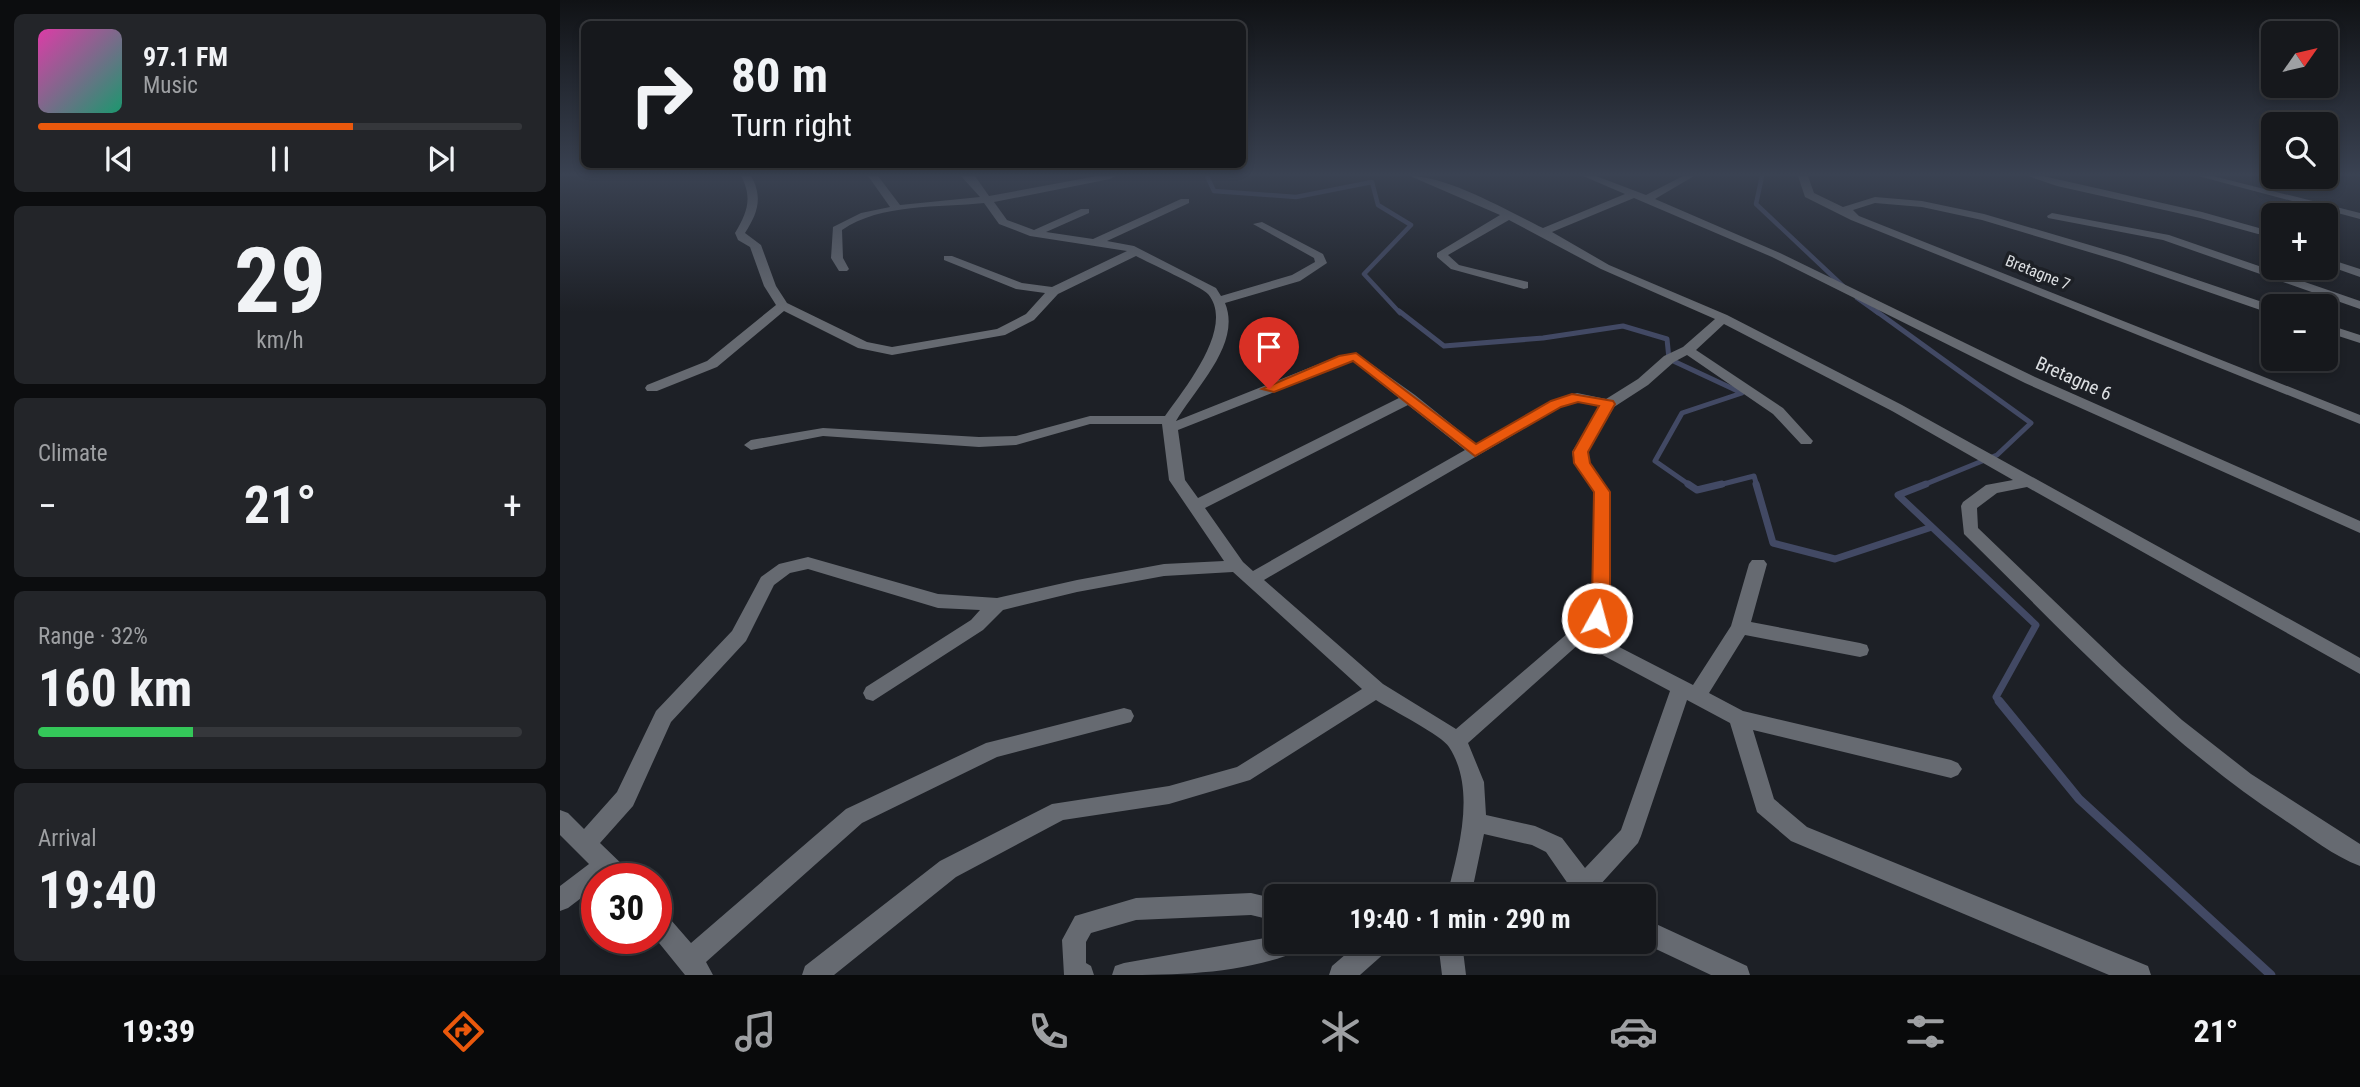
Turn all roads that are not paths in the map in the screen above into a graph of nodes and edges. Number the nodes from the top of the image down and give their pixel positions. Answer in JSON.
{"nodes":[{"id":1,"x":746,"y":222,"type":"edge"},
{"id":2,"x":849,"y":222,"type":"edge"},
{"id":3,"x":1003,"y":222,"type":"edge"},
{"id":4,"x":1062,"y":222,"type":"edge"},
{"id":5,"x":1141,"y":222,"type":"edge"},
{"id":6,"x":1498,"y":222,"type":"edge"},
{"id":7,"x":1520,"y":222,"type":"edge"},
{"id":8,"x":1569,"y":222,"type":"edge"},
{"id":9,"x":1699,"y":222,"type":"edge"},
{"id":10,"x":1864,"y":222,"type":"edge"},
{"id":11,"x":1997,"y":222,"type":"edge"},
{"id":12,"x":2082,"y":222,"type":"edge"},
{"id":13,"x":2228,"y":222,"type":"edge"},
{"id":14,"x":1258,"y":223,"type":"dead end"},
{"id":15,"x":1544,"y":232,"type":"junction"},
{"id":16,"x":2261,"y":232,"type":"edge"},
{"id":17,"x":1034,"y":234,"type":"junction"},
{"id":18,"x":1091,"y":245,"type":"junction"},
{"id":19,"x":1136,"y":251,"type":"junction"},
{"id":20,"x":948,"y":258,"type":"dead end"},
{"id":21,"x":2338,"y":265,"type":"edge"},
{"id":22,"x":843,"y":269,"type":"dead end"},
{"id":23,"x":2360,"y":273,"type":"edge"},
{"id":24,"x":1524,"y":285,"type":"dead end"},
{"id":25,"x":1054,"y":291,"type":"junction"},
{"id":26,"x":1220,"y":300,"type":"junction"},
{"id":27,"x":2360,"y":305,"type":"edge"},
{"id":28,"x":783,"y":306,"type":"junction"},
{"id":29,"x":2261,"y":306,"type":"edge"},
{"id":30,"x":1723,"y":318,"type":"junction"},
{"id":31,"x":2338,"y":332,"type":"edge"},
{"id":32,"x":2360,"y":339,"type":"edge"},
{"id":33,"x":1688,"y":350,"type":"junction"},
{"id":34,"x":652,"y":388,"type":"dead end"},
{"id":35,"x":1410,"y":398,"type":"junction"},
{"id":36,"x":1608,"y":404,"type":"junction"},
{"id":37,"x":2360,"y":420,"type":"edge"},
{"id":38,"x":1170,"y":424,"type":"junction"},
{"id":39,"x":1806,"y":441,"type":"dead end"},
{"id":40,"x":751,"y":445,"type":"dead end"},
{"id":41,"x":1475,"y":451,"type":"junction"},
{"id":42,"x":2028,"y":482,"type":"junction"},
{"id":43,"x":1196,"y":506,"type":"junction"},
{"id":44,"x":2360,"y":527,"type":"edge"},
{"id":45,"x":1758,"y":564,"type":"dead end"},
{"id":46,"x":1237,"y":566,"type":"junction"},
{"id":47,"x":1253,"y":579,"type":"junction"},
{"id":48,"x":998,"y":605,"type":"junction"},
{"id":49,"x":1740,"y":627,"type":"junction"},
{"id":50,"x":1578,"y":634,"type":"junction"},
{"id":51,"x":1860,"y":650,"type":"dead end"},
{"id":52,"x":2360,"y":667,"type":"edge"},
{"id":53,"x":1377,"y":690,"type":"junction"},
{"id":54,"x":873,"y":693,"type":"dead end"},
{"id":55,"x":1688,"y":693,"type":"junction"},
{"id":56,"x":1124,"y":716,"type":"dead end"},
{"id":57,"x":1739,"y":718,"type":"junction"},
{"id":58,"x":1457,"y":740,"type":"junction"},
{"id":59,"x":1951,"y":769,"type":"dead end"},
{"id":60,"x":560,"y":820,"type":"edge"},
{"id":61,"x":1475,"y":822,"type":"junction"},
{"id":62,"x":585,"y":844,"type":"junction"},
{"id":63,"x":2360,"y":856,"type":"edge"},
{"id":64,"x":605,"y":863,"type":"edge"},
{"id":65,"x":1462,"y":884,"type":"edge"},
{"id":66,"x":1582,"y":884,"type":"edge"},
{"id":67,"x":1592,"y":884,"type":"edge"},
{"id":68,"x":581,"y":889,"type":"edge"},
{"id":69,"x":560,"y":900,"type":"edge"},
{"id":70,"x":1264,"y":907,"type":"edge"},
{"id":71,"x":1656,"y":936,"type":"edge"},
{"id":72,"x":672,"y":939,"type":"edge"},
{"id":73,"x":1264,"y":950,"type":"edge"},
{"id":74,"x":1363,"y":954,"type":"edge"},
{"id":75,"x":1451,"y":954,"type":"edge"},
{"id":76,"x":696,"y":967,"type":"edge"},
{"id":77,"x":814,"y":975,"type":"edge"},
{"id":78,"x":1082,"y":975,"type":"edge"},
{"id":79,"x":1124,"y":975,"type":"edge"},
{"id":80,"x":1341,"y":975,"type":"edge"},
{"id":81,"x":1454,"y":975,"type":"edge"},
{"id":82,"x":1738,"y":975,"type":"edge"},
{"id":83,"x":2138,"y":975,"type":"edge"}],
"edges":[{"from":1,"to":28,"type":"street"},
{"from":2,"to":22,"type":"street"},
{"from":3,"to":17,"type":"street"},
{"from":4,"to":17,"type":"street"},
{"from":5,"to":18,"type":"street"},
{"from":6,"to":24,"type":"street"},
{"from":7,"to":15,"type":"street"},
{"from":8,"to":15,"type":"street"},
{"from":9,"to":44,"type":"street","name":"Bretagne 6"},
{"from":10,"to":37,"type":"street","name":"Bretagne 7"},
{"from":11,"to":29,"type":"street","name":"Bretagne 7"},
{"from":12,"to":27,"type":"street"},
{"from":13,"to":16,"type":"street"},
{"from":14,"to":26,"type":"street"},
{"from":15,"to":30,"type":"street"},
{"from":17,"to":18,"type":"street"},
{"from":18,"to":19,"type":"street"},
{"from":19,"to":25,"type":"street"},
{"from":19,"to":26,"type":"street"},
{"from":20,"to":25,"type":"street"},
{"from":21,"to":23,"type":"street"},
{"from":25,"to":28,"type":"street"},
{"from":26,"to":38,"type":"street"},
{"from":28,"to":34,"type":"street"},
{"from":30,"to":33,"type":"street"},
{"from":30,"to":42,"type":"street"},
{"from":31,"to":32,"type":"street"},
{"from":33,"to":36,"type":"street"},
{"from":33,"to":39,"type":"street"},
{"from":35,"to":38,"type":"street"},
{"from":35,"to":41,"type":"street"},
{"from":35,"to":43,"type":"street"},
{"from":36,"to":41,"type":"street"},
{"from":36,"to":50,"type":"street"},
{"from":38,"to":40,"type":"street"},
{"from":38,"to":43,"type":"street"},
{"from":41,"to":47,"type":"street"},
{"from":42,"to":52,"type":"street"},
{"from":42,"to":63,"type":"street"},
{"from":43,"to":46,"type":"street"},
{"from":45,"to":49,"type":"street"},
{"from":46,"to":47,"type":"street"},
{"from":46,"to":48,"type":"street"},
{"from":47,"to":53,"type":"street"},
{"from":48,"to":54,"type":"street"},
{"from":48,"to":62,"type":"street"},
{"from":49,"to":51,"type":"street"},
{"from":49,"to":55,"type":"street"},
{"from":50,"to":55,"type":"street"},
{"from":50,"to":58,"type":"street"},
{"from":53,"to":58,"type":"street"},
{"from":53,"to":77,"type":"street"},
{"from":55,"to":57,"type":"street"},
{"from":55,"to":67,"type":"street"},
{"from":56,"to":76,"type":"street"},
{"from":57,"to":59,"type":"street"},
{"from":57,"to":83,"type":"street"},
{"from":58,"to":61,"type":"street"},
{"from":60,"to":62,"type":"street"},
{"from":61,"to":65,"type":"street"},
{"from":61,"to":66,"type":"street"},
{"from":62,"to":64,"type":"street"},
{"from":68,"to":69,"type":"street"},
{"from":70,"to":78,"type":"street"},
{"from":71,"to":82,"type":"street"},
{"from":72,"to":76,"type":"street"},
{"from":73,"to":79,"type":"street"},
{"from":74,"to":80,"type":"street"},
{"from":75,"to":81,"type":"street"}]}
